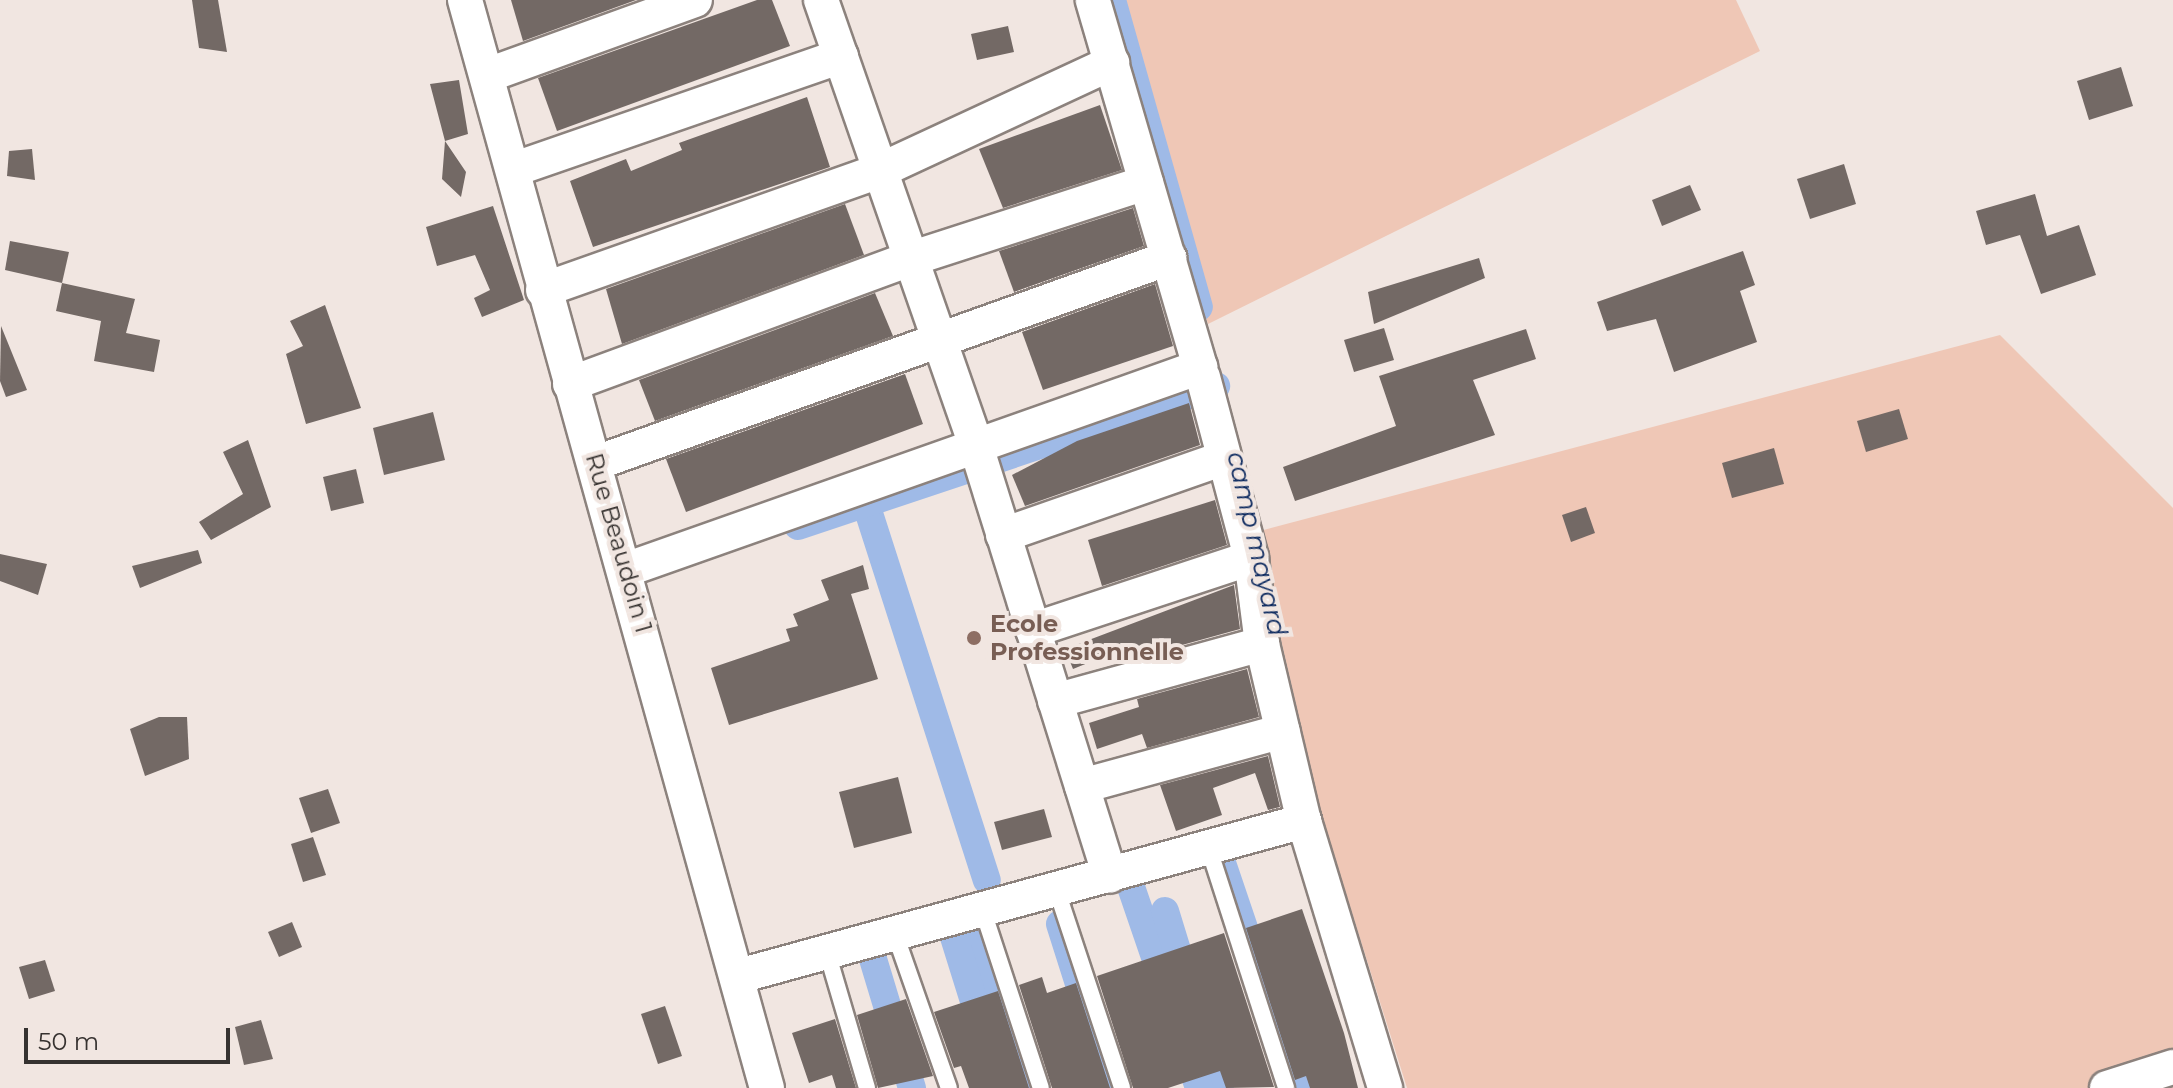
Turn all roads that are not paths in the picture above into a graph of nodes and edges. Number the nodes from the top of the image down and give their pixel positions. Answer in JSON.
{"nodes":[{"id":1,"x":465,"y":0,"type":"edge"},
{"id":2,"x":695,"y":0,"type":"edge"},
{"id":3,"x":821,"y":0,"type":"edge"},
{"id":4,"x":1093,"y":0,"type":"edge"},
{"id":5,"x":841,"y":56,"type":"junction"},
{"id":6,"x":1112,"y":63,"type":"junction"},
{"id":7,"x":488,"y":75,"type":"junction"},
{"id":8,"x":515,"y":169,"type":"junction"},
{"id":9,"x":881,"y":170,"type":"junction"},
{"id":10,"x":1146,"y":183,"type":"junction"},
{"id":11,"x":1169,"y":258,"type":"junction"},
{"id":12,"x":910,"y":259,"type":"junction"},
{"id":13,"x":543,"y":290,"type":"junction"},
{"id":14,"x":939,"y":339,"type":"junction"},
{"id":15,"x":1203,"y":380,"type":"junction"},
{"id":16,"x":570,"y":384,"type":"junction"},
{"id":17,"x":979,"y":458,"type":"junction"},
{"id":18,"x":1224,"y":458,"type":"junction"},
{"id":19,"x":596,"y":463,"type":"junction"},
{"id":20,"x":1003,"y":535,"type":"junction"},
{"id":21,"x":1251,"y":558,"type":"junction"},
{"id":22,"x":628,"y":569,"type":"junction"},
{"id":23,"x":1033,"y":630,"type":"junction"},
{"id":24,"x":1262,"y":644,"type":"junction"},
{"id":25,"x":1055,"y":701,"type":"junction"},
{"id":26,"x":1283,"y":731,"type":"junction"},
{"id":27,"x":1082,"y":786,"type":"junction"},
{"id":28,"x":1304,"y":821,"type":"junction"},
{"id":29,"x":1209,"y":849,"type":"junction"},
{"id":30,"x":1110,"y":876,"type":"junction"},
{"id":31,"x":1057,"y":891,"type":"junction"},
{"id":32,"x":983,"y":911,"type":"junction"},
{"id":33,"x":895,"y":934,"type":"junction"},
{"id":34,"x":827,"y":952,"type":"junction"},
{"id":35,"x":739,"y":976,"type":"junction"},
{"id":36,"x":2173,"y":1067,"type":"edge"},
{"id":37,"x":767,"y":1088,"type":"edge"},
{"id":38,"x":867,"y":1088,"type":"edge"},
{"id":39,"x":949,"y":1088,"type":"edge"},
{"id":40,"x":1041,"y":1088,"type":"edge"},
{"id":41,"x":1122,"y":1088,"type":"edge"},
{"id":42,"x":1286,"y":1088,"type":"edge"},
{"id":43,"x":1385,"y":1088,"type":"edge"},
{"id":44,"x":2107,"y":1088,"type":"edge"}],
"edges":[{"from":1,"to":7,"type":"street","name":"Rue Beaudoin 1"},
{"from":2,"to":7,"type":"street"},
{"from":3,"to":5,"type":"street"},
{"from":4,"to":6,"type":"street"},
{"from":5,"to":8,"type":"street"},
{"from":5,"to":9,"type":"street"},
{"from":6,"to":9,"type":"street"},
{"from":6,"to":10,"type":"street"},
{"from":7,"to":8,"type":"street","name":"Rue Beaudoin 1"},
{"from":8,"to":13,"type":"street","name":"Rue Beaudoin 1"},
{"from":9,"to":12,"type":"street"},
{"from":9,"to":13,"type":"street"},
{"from":10,"to":11,"type":"street"},
{"from":10,"to":12,"type":"street"},
{"from":11,"to":14,"type":"street"},
{"from":11,"to":15,"type":"street"},
{"from":12,"to":14,"type":"street"},
{"from":12,"to":16,"type":"street"},
{"from":13,"to":16,"type":"street","name":"Rue Beaudoin 1"},
{"from":14,"to":17,"type":"street"},
{"from":14,"to":19,"type":"street"},
{"from":15,"to":17,"type":"street"},
{"from":15,"to":18,"type":"street"},
{"from":16,"to":19,"type":"street","name":"Rue Beaudoin 1"},
{"from":17,"to":20,"type":"street"},
{"from":17,"to":22,"type":"street"},
{"from":18,"to":20,"type":"street"},
{"from":18,"to":21,"type":"street"},
{"from":19,"to":22,"type":"street","name":"Rue Beaudoin 1"},
{"from":20,"to":23,"type":"street"},
{"from":21,"to":23,"type":"street"},
{"from":21,"to":24,"type":"street"},
{"from":22,"to":35,"type":"street","name":"Rue Beaudoin 1"},
{"from":23,"to":25,"type":"street"},
{"from":24,"to":25,"type":"street"},
{"from":24,"to":26,"type":"street"},
{"from":25,"to":27,"type":"street"},
{"from":26,"to":27,"type":"street"},
{"from":26,"to":28,"type":"street"},
{"from":27,"to":30,"type":"street"},
{"from":28,"to":29,"type":"street"},
{"from":28,"to":43,"type":"street"},
{"from":29,"to":30,"type":"street"},
{"from":29,"to":42,"type":"lane"},
{"from":30,"to":31,"type":"street"},
{"from":31,"to":32,"type":"street"},
{"from":31,"to":41,"type":"lane"},
{"from":32,"to":33,"type":"street"},
{"from":32,"to":40,"type":"lane"},
{"from":33,"to":34,"type":"street"},
{"from":33,"to":39,"type":"lane"},
{"from":34,"to":35,"type":"street"},
{"from":34,"to":38,"type":"lane"},
{"from":35,"to":37,"type":"street","name":"Rue Beaudoin 1"},
{"from":36,"to":44,"type":"street"}]}
